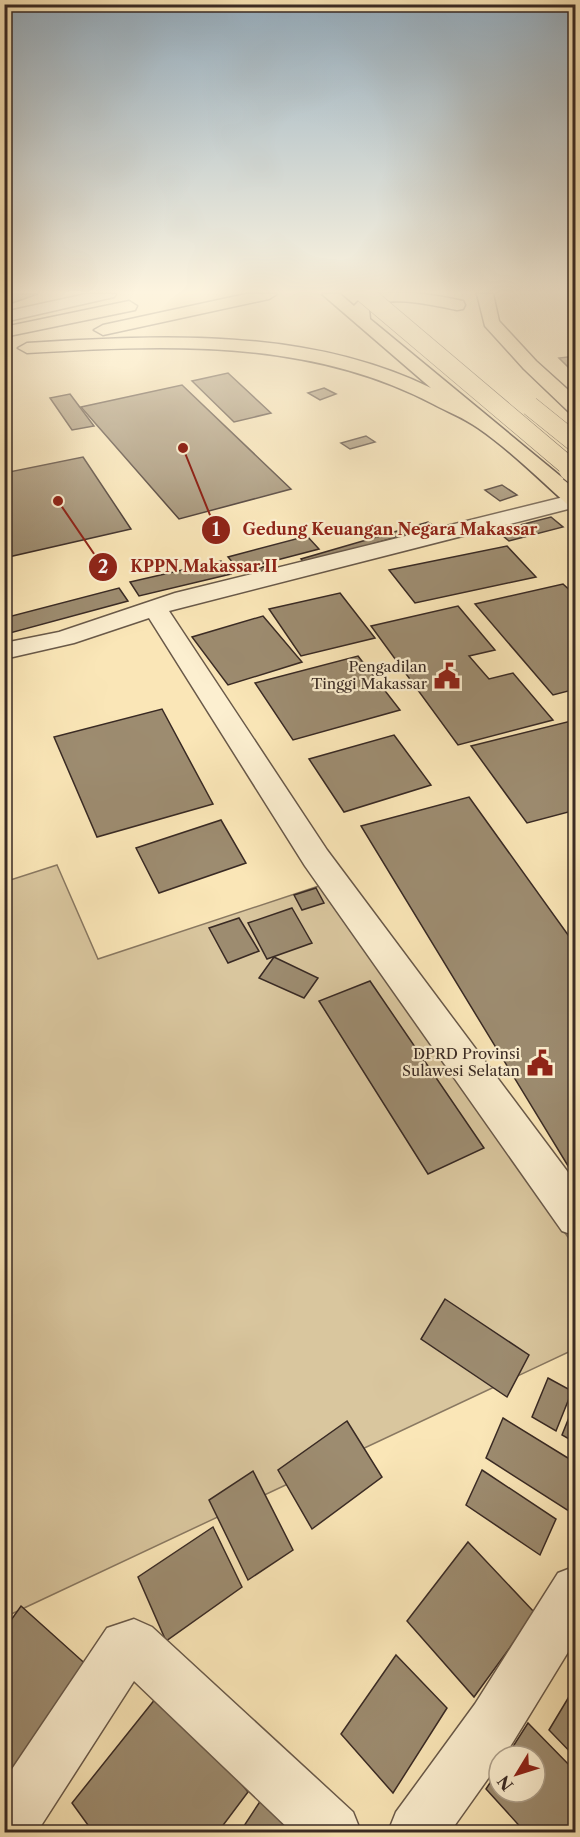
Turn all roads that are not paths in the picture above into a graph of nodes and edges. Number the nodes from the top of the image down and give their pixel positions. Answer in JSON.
{"nodes":[{"id":1,"x":394,"y":380,"type":"edge"},
{"id":2,"x":433,"y":380,"type":"edge"},
{"id":3,"x":466,"y":380,"type":"edge"},
{"id":4,"x":546,"y":380,"type":"edge"},
{"id":5,"x":519,"y":398,"type":"dead end"},
{"id":6,"x":576,"y":408,"type":"edge"},
{"id":7,"x":486,"y":424,"type":"junction"},
{"id":8,"x":576,"y":443,"type":"edge"},
{"id":9,"x":576,"y":473,"type":"edge"},
{"id":10,"x":576,"y":500,"type":"edge"},
{"id":11,"x":154,"y":607,"type":"junction"},
{"id":12,"x":4,"y":651,"type":"edge"},
{"id":13,"x":576,"y":1217,"type":"edge"},
{"id":14,"x":576,"y":1591,"type":"edge"},
{"id":15,"x":4,"y":1832,"type":"edge"},
{"id":16,"x":333,"y":1833,"type":"edge"},
{"id":17,"x":416,"y":1833,"type":"edge"}],
"edges":[{"from":1,"to":7,"type":"highway"},
{"from":2,"to":7,"type":"highway"},
{"from":3,"to":9,"type":"highway","bridge":true},
{"from":4,"to":6,"type":"highway"},
{"from":5,"to":8,"type":"highway","bridge":true},
{"from":7,"to":10,"type":"highway"},
{"from":10,"to":11,"type":"street"},
{"from":11,"to":12,"type":"street"},
{"from":11,"to":13,"type":"street"},
{"from":14,"to":17,"type":"street"},
{"from":15,"to":16,"type":"street"}]}
